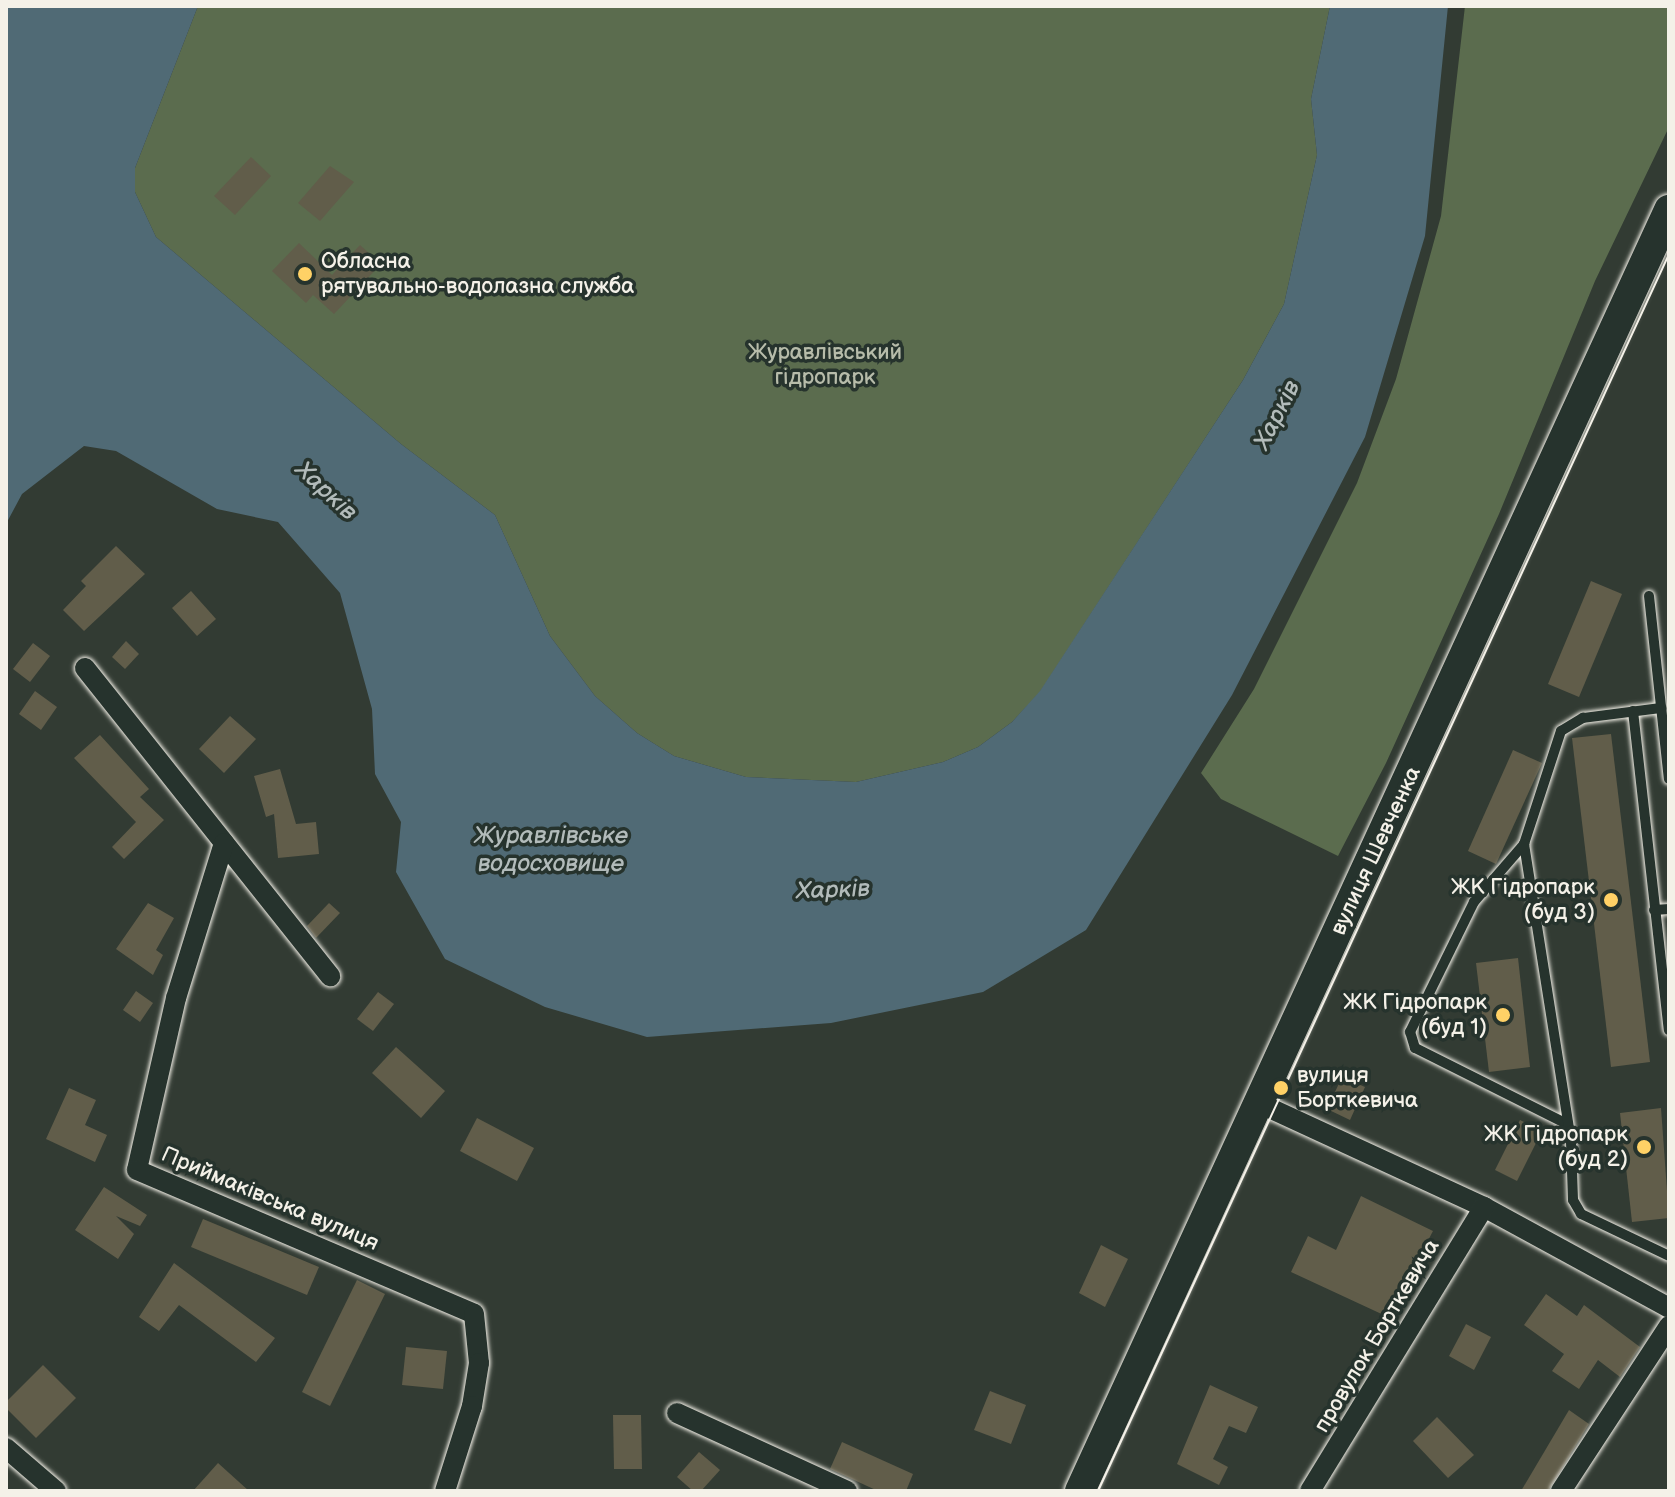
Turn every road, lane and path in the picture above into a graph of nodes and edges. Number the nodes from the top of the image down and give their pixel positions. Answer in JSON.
{"nodes":[{"id":1,"x":1669,"y":210,"type":"edge"},
{"id":2,"x":1649,"y":596,"type":"dead end"},
{"id":3,"x":85,"y":668,"type":"dead end"},
{"id":4,"x":1661,"y":708,"type":"junction"},
{"id":5,"x":1633,"y":711,"type":"junction"},
{"id":6,"x":1669,"y":779,"type":"edge"},
{"id":7,"x":224,"y":843,"type":"junction"},
{"id":8,"x":1524,"y":844,"type":"junction"},
{"id":9,"x":1669,"y":909,"type":"edge"},
{"id":10,"x":1654,"y":910,"type":"junction"},
{"id":11,"x":330,"y":976,"type":"dead end"},
{"id":12,"x":1669,"y":1030,"type":"edge"},
{"id":13,"x":1261,"y":1104,"type":"junction"},
{"id":14,"x":1565,"y":1123,"type":"junction"},
{"id":15,"x":1484,"y":1207,"type":"junction"},
{"id":16,"x":1669,"y":1256,"type":"edge"},
{"id":17,"x":1669,"y":1308,"type":"edge"},
{"id":18,"x":1669,"y":1326,"type":"edge"},
{"id":19,"x":677,"y":1413,"type":"dead end"},
{"id":20,"x":6,"y":1448,"type":"edge"},
{"id":21,"x":840,"y":1489,"type":"edge"},
{"id":22,"x":56,"y":1491,"type":"edge"},
{"id":23,"x":445,"y":1491,"type":"edge"},
{"id":24,"x":1080,"y":1491,"type":"edge"},
{"id":25,"x":1310,"y":1491,"type":"edge"},
{"id":26,"x":1561,"y":1491,"type":"edge"}],
"edges":[{"from":1,"to":13,"type":"main road","name":"вулиця Шевченка"},
{"from":2,"to":4,"type":"lane"},
{"from":3,"to":7,"type":"street"},
{"from":4,"to":5,"type":"lane"},
{"from":4,"to":6,"type":"lane"},
{"from":5,"to":8,"type":"lane"},
{"from":5,"to":10,"type":"lane"},
{"from":7,"to":11,"type":"street"},
{"from":7,"to":23,"type":"street","name":"Приймаківська вулиця"},
{"from":8,"to":14,"type":"lane"},
{"from":8,"to":14,"type":"lane"},
{"from":9,"to":10,"type":"lane"},
{"from":10,"to":12,"type":"lane"},
{"from":13,"to":15,"type":"street"},
{"from":13,"to":24,"type":"main road","name":"вулиця Шевченка"},
{"from":14,"to":16,"type":"lane"},
{"from":15,"to":17,"type":"street"},
{"from":15,"to":25,"type":"street","name":"провулок Борткевича"},
{"from":18,"to":26,"type":"street"},
{"from":19,"to":21,"type":"street"},
{"from":20,"to":22,"type":"street"}]}
